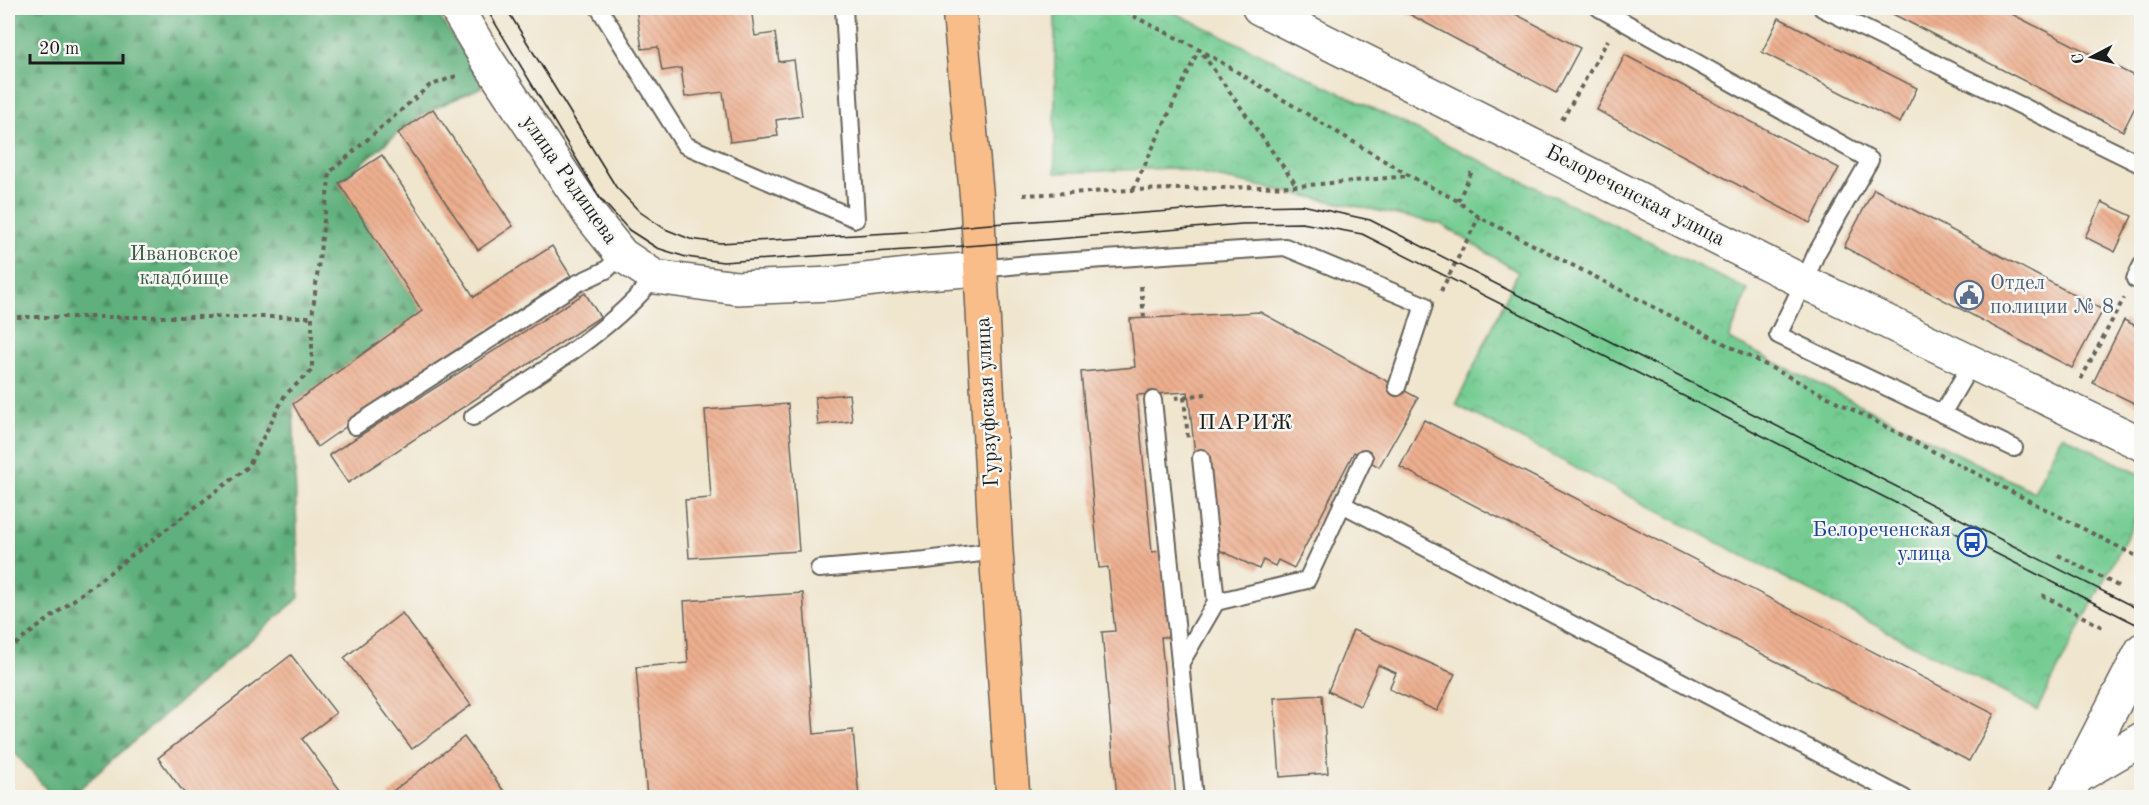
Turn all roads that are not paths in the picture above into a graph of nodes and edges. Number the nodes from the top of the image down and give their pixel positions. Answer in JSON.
{"nodes":[{"id":1,"x":456,"y":8,"type":"edge"},
{"id":2,"x":599,"y":8,"type":"edge"},
{"id":3,"x":844,"y":8,"type":"edge"},
{"id":4,"x":959,"y":8,"type":"edge"},
{"id":5,"x":1259,"y":8,"type":"edge"},
{"id":6,"x":1599,"y":8,"type":"edge"},
{"id":7,"x":1822,"y":8,"type":"edge"},
{"id":8,"x":1292,"y":15,"type":"edge"},
{"id":9,"x":2142,"y":165,"type":"edge"},
{"id":10,"x":622,"y":255,"type":"junction"},
{"id":11,"x":981,"y":269,"type":"junction"},
{"id":12,"x":655,"y":277,"type":"junction"},
{"id":13,"x":1804,"y":282,"type":"junction"},
{"id":14,"x":1972,"y":363,"type":"junction"},
{"id":15,"x":1397,"y":387,"type":"dead end"},
{"id":16,"x":1153,"y":400,"type":"dead end"},
{"id":17,"x":1942,"y":414,"type":"junction"},
{"id":18,"x":473,"y":417,"type":"dead end"},
{"id":19,"x":355,"y":426,"type":"dead end"},
{"id":20,"x":2142,"y":444,"type":"edge"},
{"id":21,"x":2014,"y":448,"type":"dead end"},
{"id":22,"x":1201,"y":458,"type":"dead end"},
{"id":23,"x":1364,"y":458,"type":"dead end"},
{"id":24,"x":1342,"y":504,"type":"junction"},
{"id":25,"x":996,"y":551,"type":"junction"},
{"id":26,"x":819,"y":569,"type":"dead end"},
{"id":27,"x":1216,"y":602,"type":"junction"},
{"id":28,"x":2142,"y":650,"type":"edge"},
{"id":29,"x":1180,"y":664,"type":"junction"},
{"id":30,"x":2142,"y":739,"type":"edge"},
{"id":31,"x":2072,"y":787,"type":"edge"},
{"id":32,"x":1013,"y":798,"type":"edge"},
{"id":33,"x":1194,"y":798,"type":"edge"},
{"id":34,"x":1904,"y":798,"type":"edge"}],
"edges":[{"from":1,"to":10,"type":"street","name":"улица Радищева"},
{"from":2,"to":3,"type":"lane"},
{"from":4,"to":11,"type":"main road","name":"Гурзуфская улица"},
{"from":5,"to":8,"type":"street","name":"Белореченская улица"},
{"from":6,"to":13,"type":"lane"},
{"from":7,"to":9,"type":"lane"},
{"from":8,"to":13,"type":"street","name":"Белореченская улица"},
{"from":10,"to":12,"type":"street","name":"улица Радищева"},
{"from":10,"to":19,"type":"lane"},
{"from":11,"to":12,"type":"street","name":"улица Радищева"},
{"from":11,"to":15,"type":"lane"},
{"from":11,"to":25,"type":"main road","name":"Гурзуфская улица"},
{"from":12,"to":18,"type":"lane"},
{"from":13,"to":14,"type":"street","name":"Белореченская улица"},
{"from":13,"to":17,"type":"lane"},
{"from":14,"to":17,"type":"lane"},
{"from":14,"to":20,"type":"street","name":"Белореченская улица"},
{"from":16,"to":29,"type":"lane"},
{"from":17,"to":21,"type":"lane"},
{"from":22,"to":27,"type":"lane"},
{"from":23,"to":24,"type":"lane"},
{"from":24,"to":27,"type":"lane"},
{"from":24,"to":34,"type":"lane"},
{"from":25,"to":26,"type":"lane"},
{"from":25,"to":32,"type":"main road","name":"Гурзуфская улица"},
{"from":27,"to":29,"type":"lane"},
{"from":28,"to":31,"type":"street"},
{"from":29,"to":33,"type":"lane"},
{"from":30,"to":31,"type":"street"}]}
